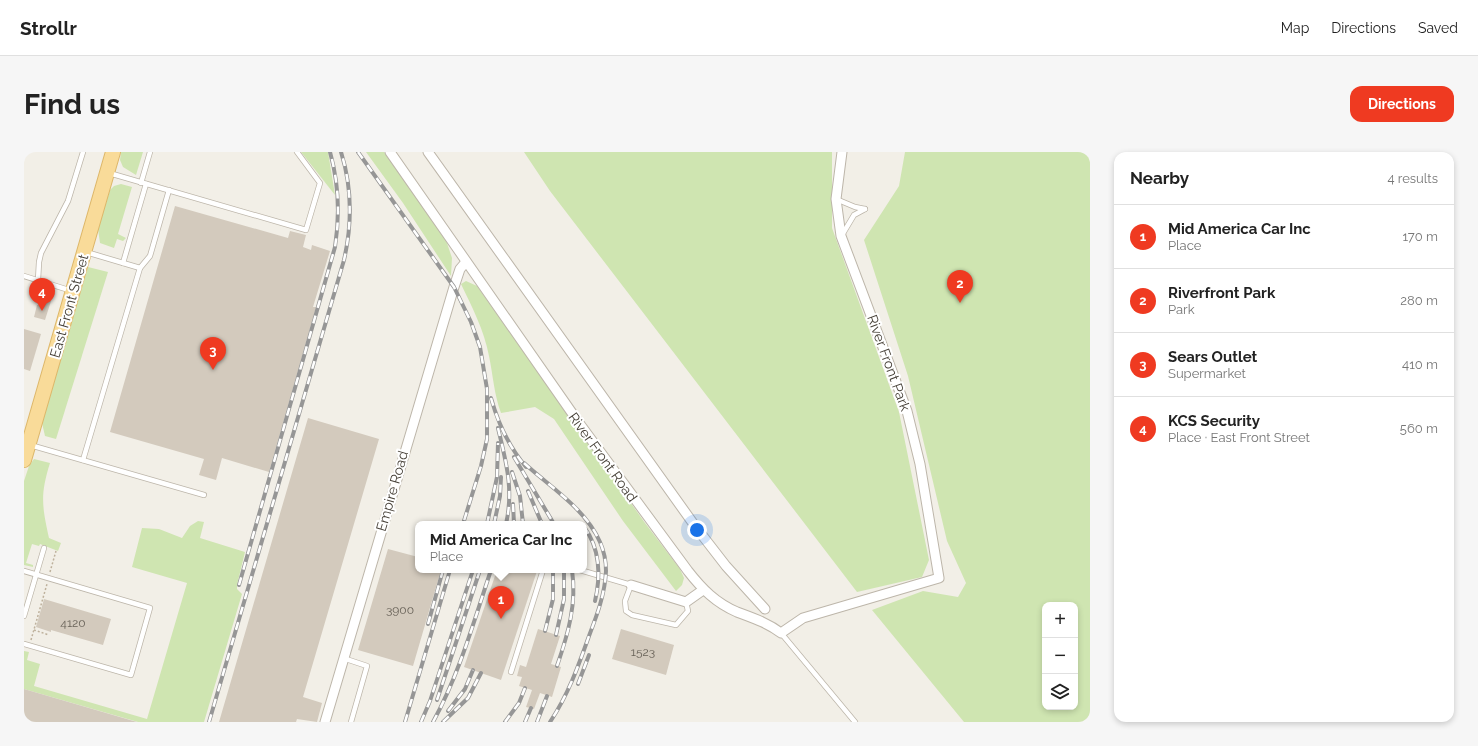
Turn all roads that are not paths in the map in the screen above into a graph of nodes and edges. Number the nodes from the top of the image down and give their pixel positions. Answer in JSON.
{"nodes":[{"id":1,"x":83,"y":152,"type":"edge"},
{"id":2,"x":113,"y":152,"type":"edge"},
{"id":3,"x":150,"y":152,"type":"edge"},
{"id":4,"x":298,"y":152,"type":"edge"},
{"id":5,"x":390,"y":152,"type":"edge"},
{"id":6,"x":428,"y":152,"type":"edge"},
{"id":7,"x":842,"y":152,"type":"edge"},
{"id":8,"x":107,"y":173,"type":"junction"},
{"id":9,"x":144,"y":183,"type":"junction"},
{"id":10,"x":169,"y":190,"type":"junction"},
{"id":11,"x":836,"y":199,"type":"junction"},
{"id":12,"x":841,"y":236,"type":"junction"},
{"id":13,"x":84,"y":252,"type":"junction"},
{"id":14,"x":466,"y":262,"type":"junction"},
{"id":15,"x":123,"y":263,"type":"junction"},
{"id":16,"x":140,"y":268,"type":"junction"},
{"id":17,"x":24,"y":276,"type":"edge"},
{"id":18,"x":38,"y":280,"type":"junction"},
{"id":19,"x":73,"y":292,"type":"junction"},
{"id":20,"x":28,"y":444,"type":"junction"},
{"id":21,"x":24,"y":460,"type":"edge"},
{"id":22,"x":83,"y":460,"type":"junction"},
{"id":23,"x":204,"y":495,"type":"dead end"},
{"id":24,"x":44,"y":548,"type":"dead end"},
{"id":25,"x":24,"y":571,"type":"edge"},
{"id":26,"x":587,"y":572,"type":"edge"},
{"id":27,"x":542,"y":573,"type":"edge"},
{"id":28,"x":36,"y":575,"type":"junction"},
{"id":29,"x":631,"y":585,"type":"junction"},
{"id":30,"x":703,"y":590,"type":"junction"},
{"id":31,"x":686,"y":602,"type":"junction"},
{"id":32,"x":765,"y":609,"type":"dead end"},
{"id":33,"x":24,"y":616,"type":"edge"},
{"id":34,"x":781,"y":634,"type":"junction"},
{"id":35,"x":27,"y":645,"type":"edge"},
{"id":36,"x":343,"y":658,"type":"junction"},
{"id":37,"x":511,"y":672,"type":"dead end"},
{"id":38,"x":325,"y":722,"type":"edge"},
{"id":39,"x":351,"y":722,"type":"edge"},
{"id":40,"x":855,"y":722,"type":"edge"}],
"edges":[{"from":1,"to":18,"type":"lane"},
{"from":2,"to":8,"type":"main road","name":"East Front Street"},
{"from":3,"to":9,"type":"lane"},
{"from":4,"to":10,"type":"lane"},
{"from":5,"to":14,"type":"street","name":"River Front Road"},
{"from":6,"to":32,"type":"street"},
{"from":7,"to":11,"type":"street","name":"River Front Park"},
{"from":8,"to":9,"type":"lane"},
{"from":8,"to":13,"type":"main road","name":"East Front Street"},
{"from":9,"to":10,"type":"lane"},
{"from":9,"to":15,"type":"lane"},
{"from":10,"to":16,"type":"lane"},
{"from":11,"to":12,"type":"street","name":"River Front Park"},
{"from":11,"to":12,"type":"lane"},
{"from":12,"to":34,"type":"street","name":"River Front Park"},
{"from":13,"to":15,"type":"lane"},
{"from":13,"to":19,"type":"main road","name":"East Front Street"},
{"from":14,"to":30,"type":"street","name":"River Front Road"},
{"from":14,"to":36,"type":"street","name":"Empire Road"},
{"from":15,"to":16,"type":"lane"},
{"from":16,"to":22,"type":"lane"},
{"from":17,"to":18,"type":"lane"},
{"from":18,"to":19,"type":"lane"},
{"from":19,"to":20,"type":"main road","name":"East Front Street"},
{"from":20,"to":21,"type":"main road","name":"East Front Street"},
{"from":20,"to":22,"type":"lane"},
{"from":22,"to":23,"type":"lane"},
{"from":24,"to":28,"type":"lane"},
{"from":25,"to":28,"type":"lane"},
{"from":26,"to":29,"type":"lane"},
{"from":27,"to":37,"type":"lane"},
{"from":28,"to":33,"type":"lane"},
{"from":28,"to":35,"type":"lane"},
{"from":29,"to":31,"type":"street"},
{"from":29,"to":31,"type":"lane"},
{"from":30,"to":31,"type":"street"},
{"from":30,"to":34,"type":"street","name":"River Front Road"},
{"from":34,"to":40,"type":"lane","name":"River Front Road"},
{"from":36,"to":38,"type":"street","name":"Empire Road"},
{"from":36,"to":39,"type":"lane"}]}
